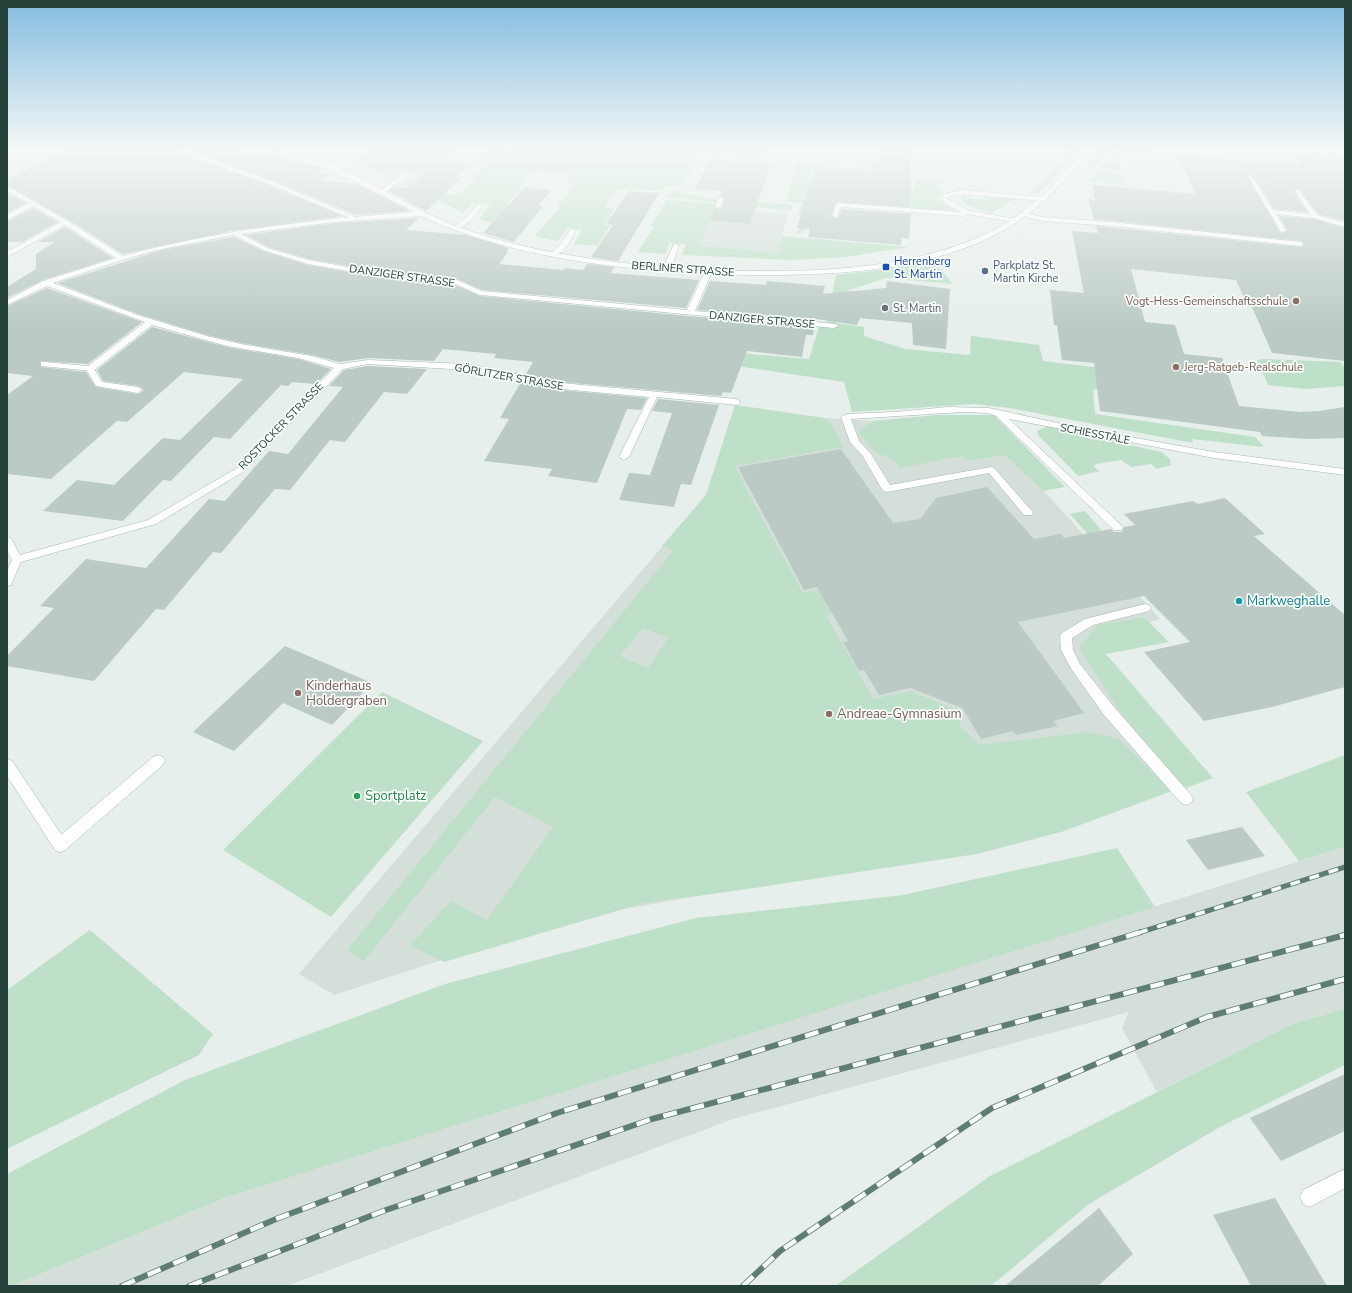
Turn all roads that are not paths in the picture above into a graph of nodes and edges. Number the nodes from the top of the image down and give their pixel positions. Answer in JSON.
{"nodes":[{"id":1,"x":21,"y":210,"type":"edge"},
{"id":2,"x":46,"y":210,"type":"edge"},
{"id":3,"x":337,"y":210,"type":"edge"},
{"id":4,"x":415,"y":210,"type":"edge"},
{"id":5,"x":475,"y":210,"type":"edge"},
{"id":6,"x":837,"y":210,"type":"edge"},
{"id":7,"x":894,"y":210,"type":"edge"},
{"id":8,"x":912,"y":210,"type":"edge"},
{"id":9,"x":963,"y":210,"type":"edge"},
{"id":10,"x":1027,"y":210,"type":"edge"},
{"id":11,"x":1311,"y":210,"type":"edge"},
{"id":12,"x":1271,"y":212,"type":"joint"},
{"id":13,"x":969,"y":213,"type":"junction"},
{"id":14,"x":421,"y":214,"type":"junction"},
{"id":15,"x":1022,"y":214,"type":"junction"},
{"id":16,"x":835,"y":216,"type":"dead end"},
{"id":17,"x":893,"y":216,"type":"dead end"},
{"id":18,"x":1315,"y":216,"type":"junction"},
{"id":19,"x":7,"y":218,"type":"edge"},
{"id":20,"x":355,"y":218,"type":"junction"},
{"id":21,"x":1014,"y":220,"type":"junction"},
{"id":22,"x":65,"y":222,"type":"junction"},
{"id":23,"x":1345,"y":225,"type":"edge"},
{"id":24,"x":457,"y":228,"type":"junction"},
{"id":25,"x":573,"y":230,"type":"dead end"},
{"id":26,"x":1283,"y":231,"type":"dead end"},
{"id":27,"x":236,"y":234,"type":"junction"},
{"id":28,"x":1301,"y":244,"type":"dead end"},
{"id":29,"x":676,"y":245,"type":"dead end"},
{"id":30,"x":553,"y":254,"type":"junction"},
{"id":31,"x":7,"y":255,"type":"edge"},
{"id":32,"x":120,"y":257,"type":"junction"},
{"id":33,"x":667,"y":269,"type":"junction"},
{"id":34,"x":708,"y":272,"type":"junction"},
{"id":35,"x":46,"y":283,"type":"junction"},
{"id":36,"x":7,"y":303,"type":"edge"},
{"id":37,"x":690,"y":313,"type":"junction"},
{"id":38,"x":150,"y":322,"type":"junction"},
{"id":39,"x":834,"y":326,"type":"dead end"},
{"id":40,"x":44,"y":364,"type":"dead end"},
{"id":41,"x":340,"y":367,"type":"junction"},
{"id":42,"x":90,"y":369,"type":"junction"},
{"id":43,"x":138,"y":390,"type":"dead end"},
{"id":44,"x":654,"y":395,"type":"junction"},
{"id":45,"x":737,"y":402,"type":"dead end"},
{"id":46,"x":999,"y":414,"type":"junction"},
{"id":47,"x":624,"y":457,"type":"dead end"},
{"id":48,"x":1345,"y":472,"type":"edge"},
{"id":49,"x":1028,"y":514,"type":"dead end"},
{"id":50,"x":1118,"y":528,"type":"dead end"},
{"id":51,"x":7,"y":540,"type":"edge"},
{"id":52,"x":17,"y":560,"type":"junction"},
{"id":53,"x":7,"y":582,"type":"edge"},
{"id":54,"x":1145,"y":608,"type":"dead end"},
{"id":55,"x":158,"y":761,"type":"dead end"},
{"id":56,"x":7,"y":765,"type":"edge"},
{"id":57,"x":1186,"y":799,"type":"dead end"},
{"id":58,"x":1345,"y":1178,"type":"edge"},
{"id":59,"x":1310,"y":1197,"type":"dead end"}],
"edges":[{"from":1,"to":19,"type":"street"},
{"from":2,"to":22,"type":"street"},
{"from":3,"to":20,"type":"street"},
{"from":4,"to":14,"type":"street","name":"BERLINER STRASSE"},
{"from":5,"to":24,"type":"street"},
{"from":6,"to":16,"type":"street"},
{"from":7,"to":17,"type":"street"},
{"from":8,"to":13,"type":"street"},
{"from":9,"to":13,"type":"street"},
{"from":10,"to":15,"type":"street","name":"BERLINER STRASSE"},
{"from":11,"to":18,"type":"street"},
{"from":12,"to":18,"type":"street"},
{"from":12,"to":26,"type":"street"},
{"from":13,"to":21,"type":"street"},
{"from":14,"to":20,"type":"street"},
{"from":14,"to":24,"type":"street","name":"BERLINER STRASSE"},
{"from":15,"to":21,"type":"street","name":"BERLINER STRASSE"},
{"from":15,"to":28,"type":"street"},
{"from":18,"to":23,"type":"street"},
{"from":20,"to":27,"type":"street"},
{"from":21,"to":34,"type":"street","name":"BERLINER STRASSE"},
{"from":22,"to":31,"type":"street"},
{"from":22,"to":32,"type":"street"},
{"from":24,"to":30,"type":"street","name":"BERLINER STRASSE"},
{"from":25,"to":30,"type":"street"},
{"from":27,"to":32,"type":"street"},
{"from":27,"to":37,"type":"street","name":"DANZIGER STRASSE"},
{"from":29,"to":33,"type":"street"},
{"from":30,"to":33,"type":"street","name":"BERLINER STRASSE"},
{"from":32,"to":35,"type":"street"},
{"from":33,"to":34,"type":"street","name":"BERLINER STRASSE"},
{"from":34,"to":37,"type":"street","name":"DANZIGER STRASSE"},
{"from":35,"to":36,"type":"street"},
{"from":35,"to":38,"type":"street"},
{"from":37,"to":39,"type":"street","name":"DANZIGER STRASSE"},
{"from":38,"to":41,"type":"street"},
{"from":38,"to":42,"type":"street"},
{"from":40,"to":42,"type":"street"},
{"from":41,"to":44,"type":"street","name":"GÖRLITZER STRASSE"},
{"from":41,"to":52,"type":"street","name":"ROSTOCKER STRASSE"},
{"from":42,"to":43,"type":"street"},
{"from":44,"to":45,"type":"street","name":"GÖRLITZER STRASSE"},
{"from":44,"to":47,"type":"street"},
{"from":46,"to":48,"type":"street","name":"SCHIESSTÄLE"},
{"from":46,"to":49,"type":"street","name":"SCHIESSTÄLE"},
{"from":46,"to":50,"type":"street"},
{"from":51,"to":52,"type":"street"},
{"from":52,"to":53,"type":"street"},
{"from":54,"to":57,"type":"street"},
{"from":55,"to":56,"type":"street"},
{"from":58,"to":59,"type":"street"}]}
